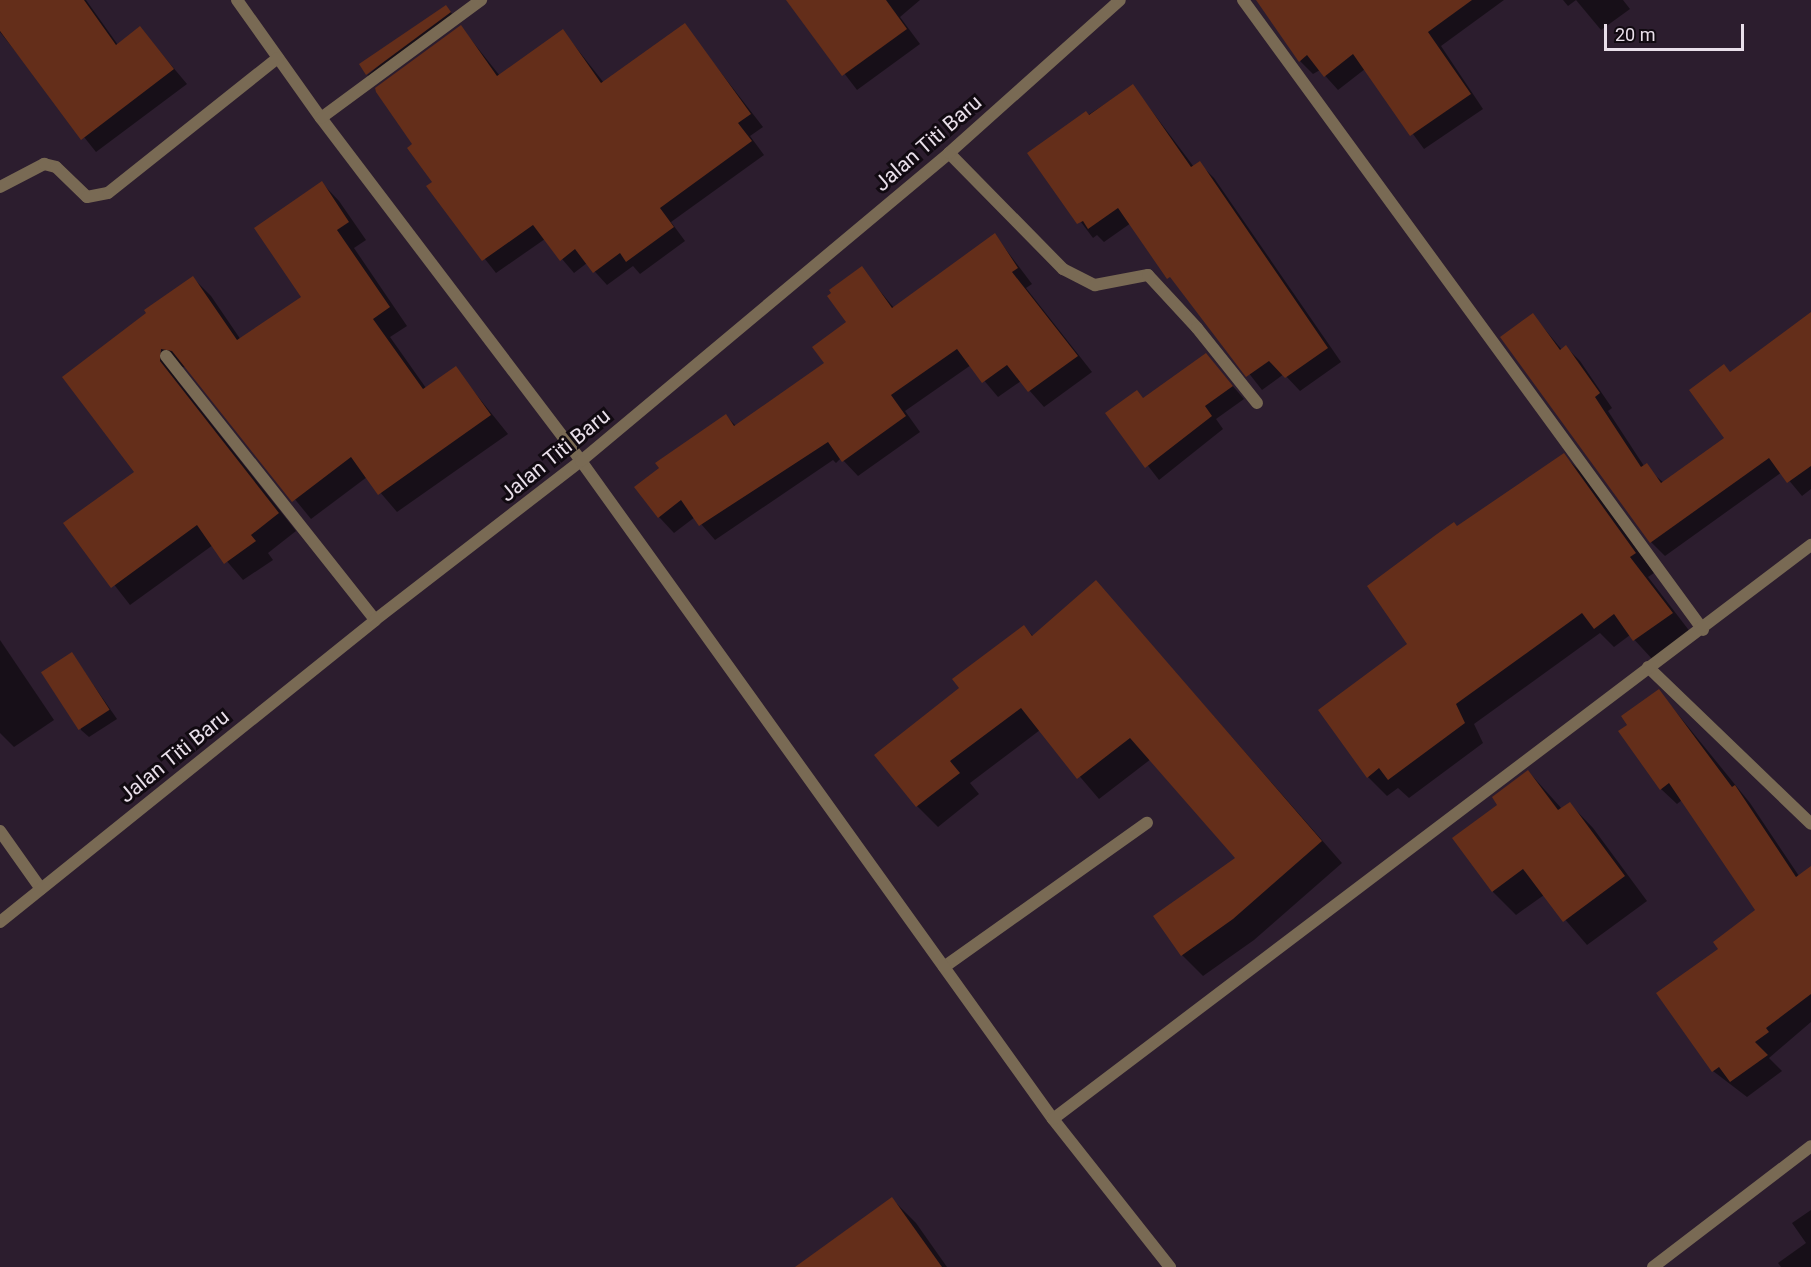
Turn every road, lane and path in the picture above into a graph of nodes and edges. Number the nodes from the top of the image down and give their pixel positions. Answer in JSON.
{"nodes":[{"id":1,"x":237,"y":0,"type":"edge"},
{"id":2,"x":480,"y":0,"type":"edge"},
{"id":3,"x":1120,"y":0,"type":"edge"},
{"id":4,"x":1243,"y":0,"type":"edge"},
{"id":5,"x":278,"y":58,"type":"junction"},
{"id":6,"x":321,"y":118,"type":"junction"},
{"id":7,"x":949,"y":153,"type":"junction"},
{"id":8,"x":0,"y":187,"type":"edge"},
{"id":9,"x":166,"y":356,"type":"dead end"},
{"id":10,"x":1257,"y":403,"type":"dead end"},
{"id":11,"x":581,"y":461,"type":"junction"},
{"id":12,"x":1811,"y":545,"type":"edge"},
{"id":13,"x":375,"y":620,"type":"junction"},
{"id":14,"x":1703,"y":630,"type":"junction"},
{"id":15,"x":1648,"y":667,"type":"junction"},
{"id":16,"x":1147,"y":823,"type":"dead end"},
{"id":17,"x":1811,"y":824,"type":"edge"},
{"id":18,"x":0,"y":831,"type":"edge"},
{"id":19,"x":41,"y":889,"type":"junction"},
{"id":20,"x":0,"y":922,"type":"edge"},
{"id":21,"x":944,"y":967,"type":"junction"},
{"id":22,"x":1053,"y":1119,"type":"junction"},
{"id":23,"x":1811,"y":1146,"type":"edge"},
{"id":24,"x":1170,"y":1267,"type":"edge"},
{"id":25,"x":1653,"y":1267,"type":"edge"}],
"edges":[{"from":1,"to":5,"type":"street"},
{"from":2,"to":6,"type":"street"},
{"from":3,"to":7,"type":"street","name":"Jalan Titi Baru"},
{"from":4,"to":14,"type":"street"},
{"from":5,"to":6,"type":"street"},
{"from":5,"to":8,"type":"street"},
{"from":6,"to":11,"type":"street"},
{"from":7,"to":10,"type":"street"},
{"from":7,"to":11,"type":"street","name":"Jalan Titi Baru"},
{"from":9,"to":13,"type":"street"},
{"from":11,"to":13,"type":"street","name":"Jalan Titi Baru"},
{"from":11,"to":21,"type":"street"},
{"from":12,"to":14,"type":"street"},
{"from":13,"to":19,"type":"street","name":"Jalan Titi Baru"},
{"from":14,"to":15,"type":"street"},
{"from":15,"to":17,"type":"street"},
{"from":15,"to":22,"type":"street"},
{"from":16,"to":21,"type":"street"},
{"from":18,"to":19,"type":"street"},
{"from":19,"to":20,"type":"street","name":"Jalan Titi Baru"},
{"from":21,"to":22,"type":"street"},
{"from":22,"to":24,"type":"street"},
{"from":23,"to":25,"type":"street"}]}
